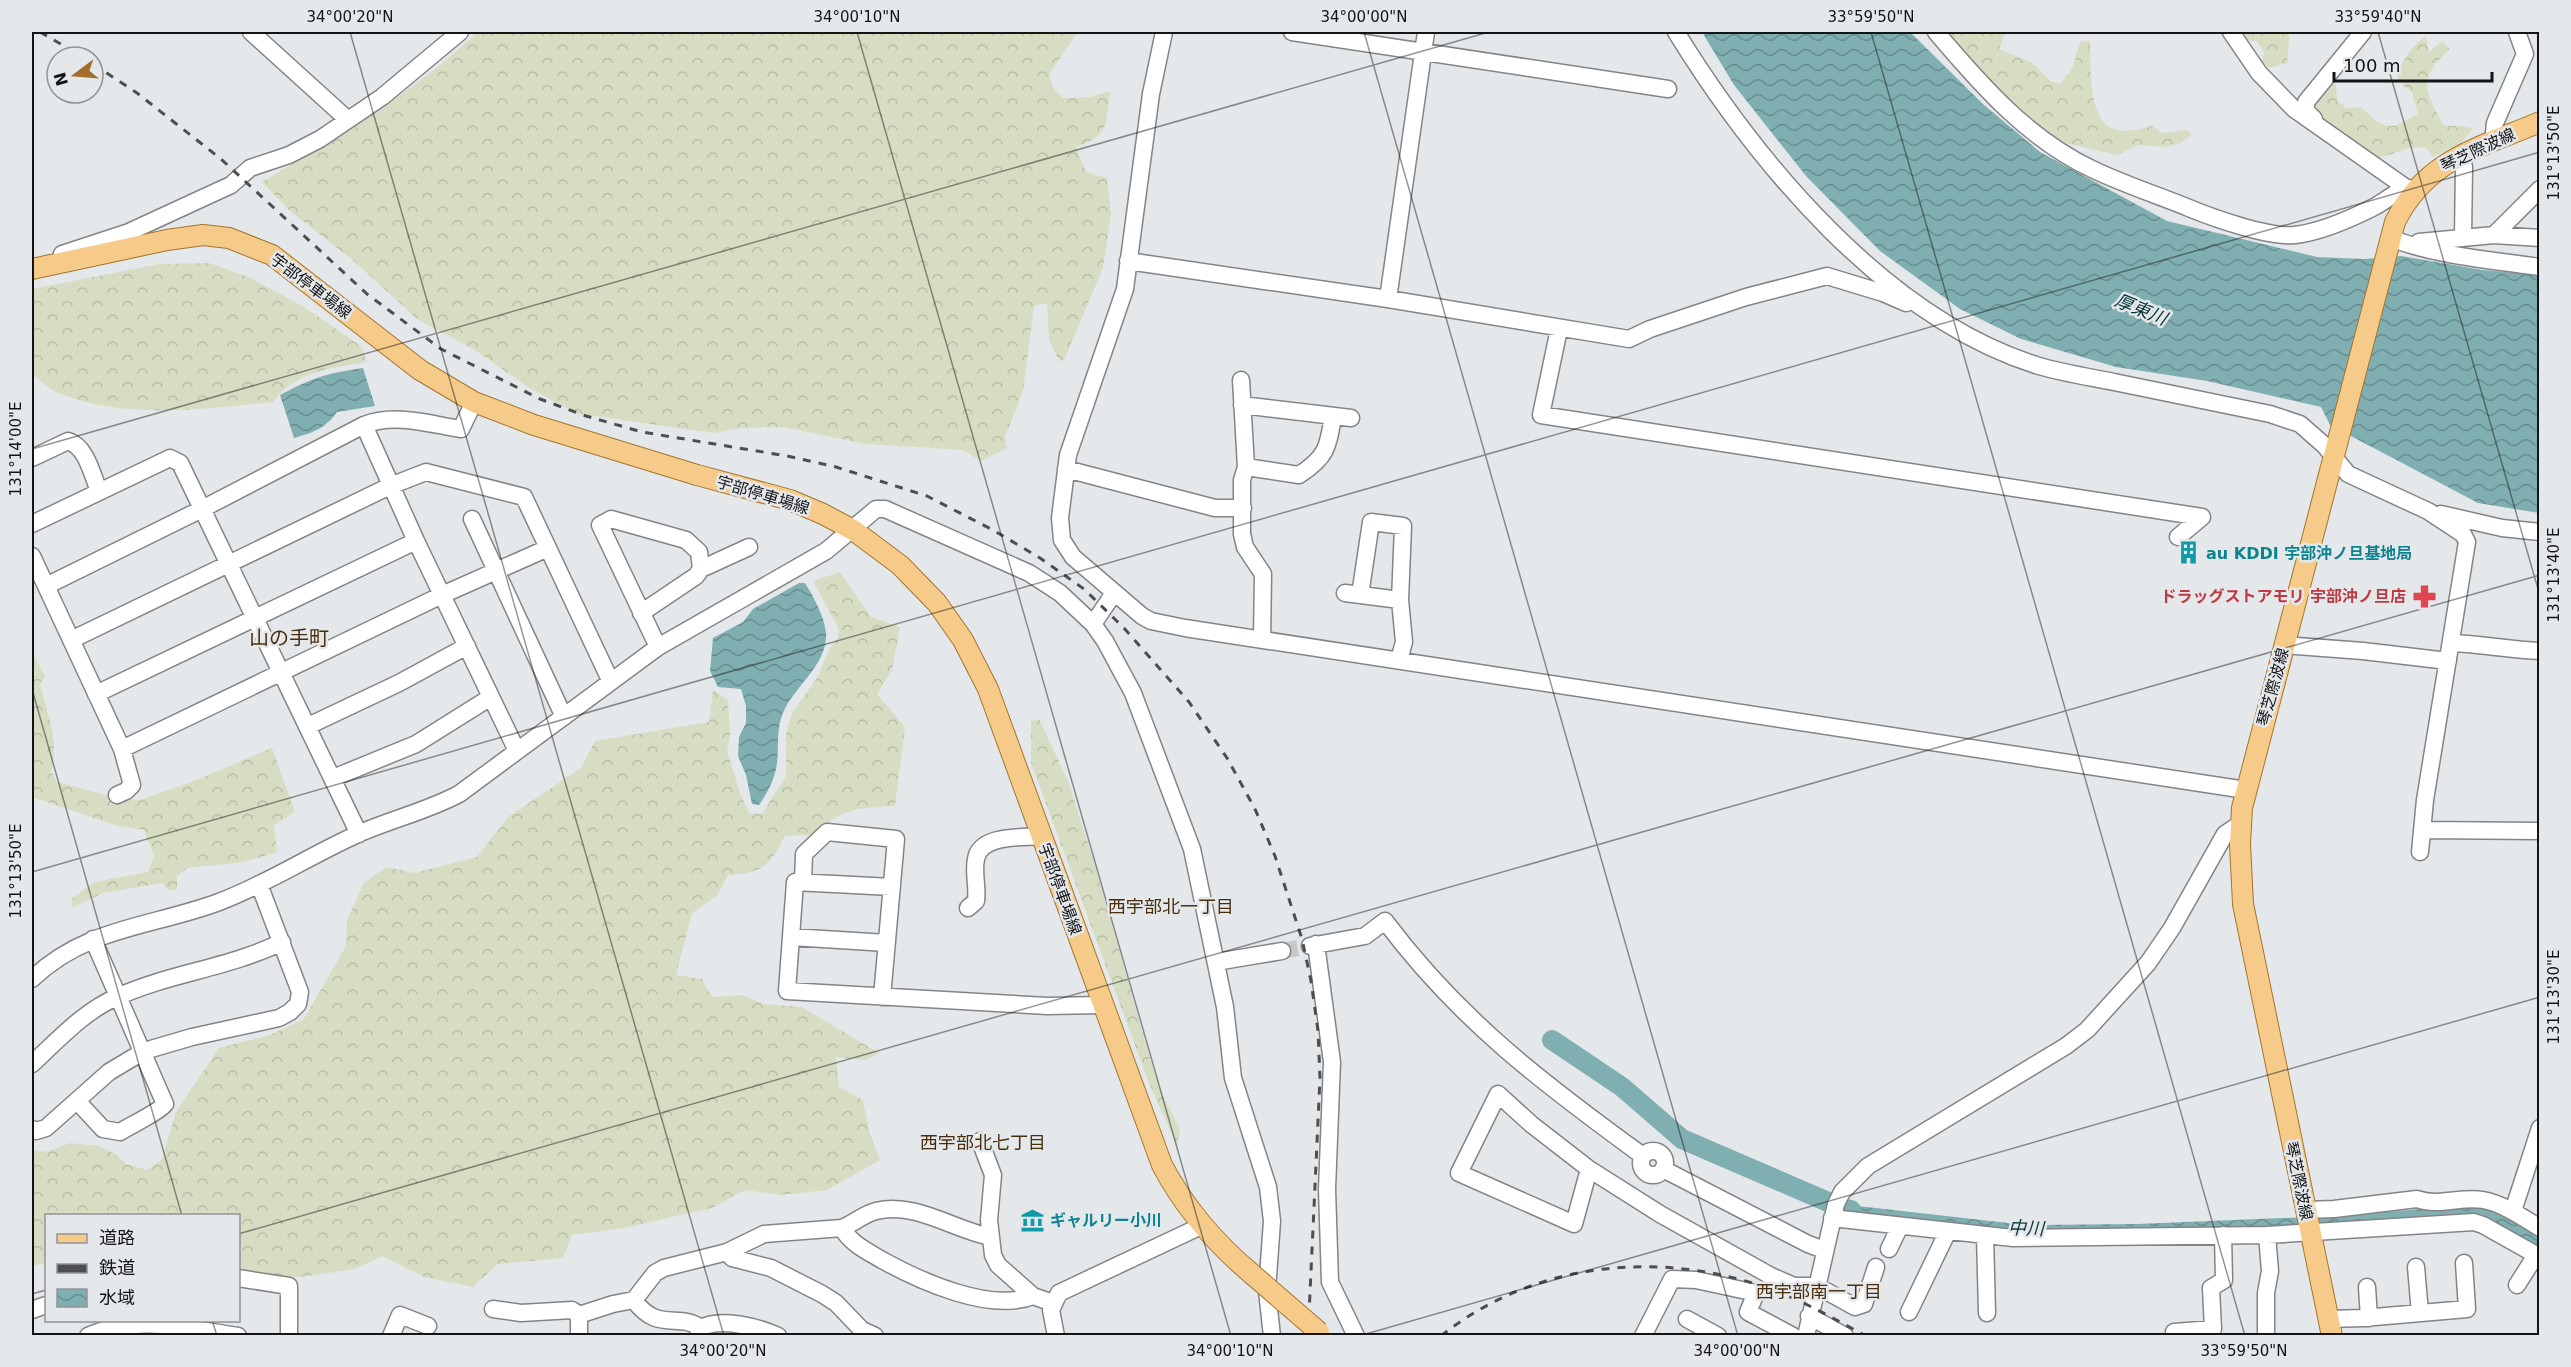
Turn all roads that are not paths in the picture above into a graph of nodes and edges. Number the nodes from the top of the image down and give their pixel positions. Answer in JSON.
{"nodes":[{"id":1,"x":251,"y":32,"type":"edge"},
{"id":2,"x":460,"y":32,"type":"edge"},
{"id":3,"x":1164,"y":32,"type":"edge"},
{"id":4,"x":1292,"y":32,"type":"edge"},
{"id":5,"x":1425,"y":32,"type":"edge"},
{"id":6,"x":1676,"y":32,"type":"edge"},
{"id":7,"x":1936,"y":32,"type":"edge"},
{"id":8,"x":2231,"y":32,"type":"edge"},
{"id":9,"x":2363,"y":32,"type":"edge"},
{"id":10,"x":2517,"y":32,"type":"edge"},
{"id":11,"x":1422,"y":51,"type":"junction"},
{"id":12,"x":2532,"y":52,"type":"edge"},
{"id":13,"x":1668,"y":89,"type":"dead end"},
{"id":14,"x":347,"y":119,"type":"junction"},
{"id":15,"x":2540,"y":122,"type":"edge"},
{"id":16,"x":2314,"y":124,"type":"junction"},
{"id":17,"x":2493,"y":142,"type":"junction"},
{"id":18,"x":2461,"y":156,"type":"junction"},
{"id":19,"x":2410,"y":188,"type":"junction"},
{"id":20,"x":2540,"y":189,"type":"edge"},
{"id":21,"x":2494,"y":235,"type":"junction"},
{"id":22,"x":2463,"y":236,"type":"junction"},
{"id":23,"x":2540,"y":238,"type":"edge"},
{"id":24,"x":2395,"y":243,"type":"junction"},
{"id":25,"x":32,"y":260,"type":"edge"},
{"id":26,"x":1128,"y":261,"type":"junction"},
{"id":27,"x":2540,"y":267,"type":"edge"},
{"id":28,"x":32,"y":269,"type":"edge"},
{"id":29,"x":1388,"y":299,"type":"junction"},
{"id":30,"x":1926,"y":309,"type":"junction"},
{"id":31,"x":1559,"y":329,"type":"junction"},
{"id":32,"x":1241,"y":380,"type":"dead end"},
{"id":33,"x":474,"y":402,"type":"junction"},
{"id":34,"x":1242,"y":405,"type":"junction"},
{"id":35,"x":1333,"y":416,"type":"junction"},
{"id":36,"x":1351,"y":418,"type":"dead end"},
{"id":37,"x":364,"y":425,"type":"junction"},
{"id":38,"x":32,"y":458,"type":"edge"},
{"id":39,"x":2335,"y":459,"type":"junction"},
{"id":40,"x":1246,"y":467,"type":"junction"},
{"id":41,"x":1066,"y":470,"type":"junction"},
{"id":42,"x":390,"y":486,"type":"junction"},
{"id":43,"x":99,"y":491,"type":"junction"},
{"id":44,"x":204,"y":508,"type":"junction"},
{"id":45,"x":1243,"y":508,"type":"junction"},
{"id":46,"x":2428,"y":511,"type":"junction"},
{"id":47,"x":472,"y":519,"type":"dead end"},
{"id":48,"x":32,"y":524,"type":"edge"},
{"id":49,"x":852,"y":530,"type":"junction"},
{"id":50,"x":2540,"y":532,"type":"edge"},
{"id":51,"x":2178,"y":537,"type":"dead end"},
{"id":52,"x":416,"y":541,"type":"junction"},
{"id":53,"x":748,"y":547,"type":"dead end"},
{"id":54,"x":548,"y":548,"type":"junction"},
{"id":55,"x":32,"y":556,"type":"edge"},
{"id":56,"x":230,"y":563,"type":"junction"},
{"id":57,"x":701,"y":569,"type":"junction"},
{"id":58,"x":494,"y":570,"type":"junction"},
{"id":59,"x":46,"y":586,"type":"junction"},
{"id":60,"x":1114,"y":593,"type":"junction"},
{"id":61,"x":442,"y":595,"type":"junction"},
{"id":62,"x":1400,"y":600,"type":"junction"},
{"id":63,"x":641,"y":613,"type":"junction"},
{"id":64,"x":256,"y":618,"type":"junction"},
{"id":65,"x":1093,"y":624,"type":"junction"},
{"id":66,"x":71,"y":639,"type":"junction"},
{"id":67,"x":1262,"y":640,"type":"junction"},
{"id":68,"x":2452,"y":643,"type":"junction"},
{"id":69,"x":2284,"y":645,"type":"junction"},
{"id":70,"x":467,"y":646,"type":"junction"},
{"id":71,"x":658,"y":647,"type":"junction"},
{"id":72,"x":2540,"y":651,"type":"edge"},
{"id":73,"x":1399,"y":660,"type":"junction"},
{"id":74,"x":2448,"y":661,"type":"junction"},
{"id":75,"x":282,"y":671,"type":"junction"},
{"id":76,"x":611,"y":682,"type":"junction"},
{"id":77,"x":96,"y":694,"type":"junction"},
{"id":78,"x":491,"y":697,"type":"junction"},
{"id":79,"x":564,"y":717,"type":"junction"},
{"id":80,"x":308,"y":726,"type":"junction"},
{"id":81,"x":122,"y":749,"type":"junction"},
{"id":82,"x":517,"y":751,"type":"junction"},
{"id":83,"x":333,"y":778,"type":"junction"},
{"id":84,"x":2246,"y":790,"type":"junction"},
{"id":85,"x":117,"y":795,"type":"dead end"},
{"id":86,"x":2241,"y":823,"type":"junction"},
{"id":87,"x":2422,"y":830,"type":"junction"},
{"id":88,"x":2540,"y":831,"type":"edge"},
{"id":89,"x":360,"y":834,"type":"junction"},
{"id":90,"x":1041,"y":836,"type":"junction"},
{"id":91,"x":2420,"y":852,"type":"dead end"},
{"id":92,"x":804,"y":882,"type":"junction"},
{"id":93,"x":259,"y":884,"type":"junction"},
{"id":94,"x":892,"y":887,"type":"junction"},
{"id":95,"x":968,"y":908,"type":"dead end"},
{"id":96,"x":790,"y":937,"type":"junction"},
{"id":97,"x":93,"y":939,"type":"junction"},
{"id":98,"x":282,"y":942,"type":"junction"},
{"id":99,"x":887,"y":943,"type":"junction"},
{"id":100,"x":1282,"y":951,"type":"tunnel mouth"},
{"id":101,"x":1216,"y":962,"type":"junction"},
{"id":102,"x":32,"y":979,"type":"edge"},
{"id":103,"x":117,"y":996,"type":"junction"},
{"id":104,"x":882,"y":997,"type":"junction"},
{"id":105,"x":1103,"y":1005,"type":"junction"},
{"id":106,"x":142,"y":1052,"type":"junction"},
{"id":107,"x":32,"y":1064,"type":"edge"},
{"id":108,"x":78,"y":1102,"type":"junction"},
{"id":109,"x":2540,"y":1128,"type":"edge"},
{"id":110,"x":32,"y":1129,"type":"edge"},
{"id":111,"x":980,"y":1141,"type":"dead end"},
{"id":112,"x":2536,"y":1151,"type":"edge"},
{"id":113,"x":1590,"y":1169,"type":"junction"},
{"id":114,"x":2513,"y":1211,"type":"junction"},
{"id":115,"x":2450,"y":1212,"type":"junction"},
{"id":116,"x":1832,"y":1218,"type":"junction"},
{"id":117,"x":2307,"y":1221,"type":"junction"},
{"id":118,"x":1201,"y":1226,"type":"junction"},
{"id":119,"x":1900,"y":1226,"type":"junction"},
{"id":120,"x":842,"y":1228,"type":"junction"},
{"id":121,"x":2540,"y":1228,"type":"edge"},
{"id":122,"x":1948,"y":1231,"type":"junction"},
{"id":123,"x":2267,"y":1234,"type":"junction"},
{"id":124,"x":1985,"y":1235,"type":"junction"},
{"id":125,"x":2223,"y":1235,"type":"junction"},
{"id":126,"x":991,"y":1237,"type":"junction"},
{"id":127,"x":1889,"y":1249,"type":"dead end"},
{"id":128,"x":1824,"y":1250,"type":"junction"},
{"id":129,"x":727,"y":1252,"type":"junction"},
{"id":130,"x":2538,"y":1256,"type":"edge"},
{"id":131,"x":2464,"y":1263,"type":"dead end"},
{"id":132,"x":1876,"y":1267,"type":"dead end"},
{"id":133,"x":2416,"y":1267,"type":"dead end"},
{"id":134,"x":240,"y":1278,"type":"edge"},
{"id":135,"x":2517,"y":1285,"type":"dead end"},
{"id":136,"x":1817,"y":1286,"type":"junction"},
{"id":137,"x":2367,"y":1287,"type":"dead end"},
{"id":138,"x":1033,"y":1296,"type":"junction"},
{"id":139,"x":634,"y":1300,"type":"junction"},
{"id":140,"x":1053,"y":1303,"type":"junction"},
{"id":141,"x":493,"y":1309,"type":"dead end"},
{"id":142,"x":1909,"y":1312,"type":"dead end"},
{"id":143,"x":1987,"y":1313,"type":"dead end"},
{"id":144,"x":2420,"y":1313,"type":"junction"},
{"id":145,"x":579,"y":1315,"type":"junction"},
{"id":146,"x":1809,"y":1316,"type":"junction"},
{"id":147,"x":2369,"y":1318,"type":"junction"},
{"id":148,"x":1688,"y":1320,"type":"dead end"},
{"id":149,"x":428,"y":1326,"type":"dead end"},
{"id":150,"x":2330,"y":1327,"type":"edge"},
{"id":151,"x":91,"y":1329,"type":"edge"},
{"id":152,"x":131,"y":1330,"type":"edge"},
{"id":153,"x":699,"y":1332,"type":"edge"},
{"id":154,"x":2174,"y":1332,"type":"dead end"},
{"id":155,"x":865,"y":1334,"type":"edge"},
{"id":156,"x":1321,"y":1334,"type":"edge"},
{"id":157,"x":238,"y":1335,"type":"edge"},
{"id":158,"x":289,"y":1335,"type":"edge"},
{"id":159,"x":391,"y":1335,"type":"edge"},
{"id":160,"x":579,"y":1335,"type":"edge"},
{"id":161,"x":778,"y":1335,"type":"edge"},
{"id":162,"x":1056,"y":1335,"type":"edge"},
{"id":163,"x":1272,"y":1335,"type":"edge"},
{"id":164,"x":1356,"y":1335,"type":"edge"},
{"id":165,"x":1643,"y":1335,"type":"edge"},
{"id":166,"x":1718,"y":1335,"type":"edge"},
{"id":167,"x":1793,"y":1335,"type":"edge"},
{"id":168,"x":1806,"y":1335,"type":"edge"},
{"id":169,"x":1845,"y":1335,"type":"edge"},
{"id":170,"x":2266,"y":1335,"type":"edge"}],
"edges":[{"from":1,"to":14,"type":"street"},
{"from":2,"to":14,"type":"street"},
{"from":3,"to":26,"type":"street"},
{"from":4,"to":11,"type":"street"},
{"from":5,"to":11,"type":"street"},
{"from":6,"to":30,"type":"street"},
{"from":7,"to":19,"type":"street"},
{"from":8,"to":16,"type":"street"},
{"from":9,"to":16,"type":"street"},
{"from":10,"to":12,"type":"street"},
{"from":11,"to":13,"type":"street"},
{"from":11,"to":29,"type":"street"},
{"from":12,"to":17,"type":"street"},
{"from":14,"to":25,"type":"street"},
{"from":15,"to":17,"type":"main road","name":"琴芝際波線"},
{"from":16,"to":19,"type":"street"},
{"from":17,"to":18,"type":"main road","name":"琴芝際波線"},
{"from":18,"to":19,"type":"main road","name":"琴芝際波線"},
{"from":18,"to":22,"type":"street"},
{"from":19,"to":24,"type":"main road","name":"琴芝際波線"},
{"from":20,"to":21,"type":"street"},
{"from":21,"to":22,"type":"street"},
{"from":21,"to":23,"type":"street"},
{"from":22,"to":24,"type":"street"},
{"from":24,"to":27,"type":"street"},
{"from":24,"to":39,"type":"main road","name":"琴芝際波線"},
{"from":26,"to":29,"type":"street"},
{"from":26,"to":41,"type":"street"},
{"from":28,"to":33,"type":"main road","name":"宇部停車場線"},
{"from":29,"to":31,"type":"street"},
{"from":30,"to":31,"type":"street"},
{"from":30,"to":39,"type":"street"},
{"from":31,"to":51,"type":"street"},
{"from":32,"to":34,"type":"street"},
{"from":33,"to":37,"type":"street"},
{"from":33,"to":49,"type":"main road","name":"宇部停車場線"},
{"from":34,"to":35,"type":"street"},
{"from":34,"to":40,"type":"street"},
{"from":35,"to":36,"type":"street"},
{"from":35,"to":40,"type":"street"},
{"from":37,"to":42,"type":"street"},
{"from":37,"to":44,"type":"street"},
{"from":38,"to":43,"type":"street"},
{"from":39,"to":46,"type":"street"},
{"from":39,"to":69,"type":"main road","name":"琴芝際波線"},
{"from":40,"to":45,"type":"street"},
{"from":41,"to":45,"type":"street"},
{"from":41,"to":60,"type":"street"},
{"from":42,"to":52,"type":"street"},
{"from":42,"to":54,"type":"street"},
{"from":42,"to":56,"type":"street"},
{"from":43,"to":44,"type":"street"},
{"from":43,"to":48,"type":"street"},
{"from":44,"to":56,"type":"street"},
{"from":44,"to":59,"type":"street"},
{"from":45,"to":67,"type":"street"},
{"from":46,"to":50,"type":"street"},
{"from":46,"to":68,"type":"street"},
{"from":47,"to":58,"type":"street"},
{"from":49,"to":65,"type":"street"},
{"from":49,"to":71,"type":"street"},
{"from":49,"to":90,"type":"main road","name":"宇部停車場線"},
{"from":52,"to":61,"type":"street"},
{"from":52,"to":64,"type":"street"},
{"from":53,"to":57,"type":"street"},
{"from":54,"to":58,"type":"street"},
{"from":54,"to":76,"type":"street"},
{"from":55,"to":59,"type":"street"},
{"from":56,"to":64,"type":"street"},
{"from":56,"to":66,"type":"street"},
{"from":57,"to":63,"type":"street"},
{"from":57,"to":63,"type":"street"},
{"from":58,"to":61,"type":"street"},
{"from":58,"to":79,"type":"street"},
{"from":59,"to":66,"type":"street"},
{"from":60,"to":65,"type":"street"},
{"from":60,"to":67,"type":"street"},
{"from":61,"to":70,"type":"street"},
{"from":61,"to":75,"type":"street"},
{"from":62,"to":62,"type":"street"},
{"from":62,"to":73,"type":"street"},
{"from":63,"to":71,"type":"street"},
{"from":64,"to":75,"type":"street"},
{"from":64,"to":77,"type":"street"},
{"from":65,"to":101,"type":"street"},
{"from":66,"to":77,"type":"street"},
{"from":67,"to":73,"type":"street"},
{"from":68,"to":72,"type":"street"},
{"from":68,"to":74,"type":"street"},
{"from":69,"to":74,"type":"street"},
{"from":69,"to":84,"type":"main road","name":"琴芝際波線"},
{"from":70,"to":78,"type":"street"},
{"from":70,"to":80,"type":"street"},
{"from":71,"to":76,"type":"street"},
{"from":73,"to":84,"type":"street"},
{"from":74,"to":87,"type":"street"},
{"from":75,"to":80,"type":"street"},
{"from":75,"to":81,"type":"street"},
{"from":76,"to":79,"type":"street"},
{"from":77,"to":81,"type":"street"},
{"from":78,"to":82,"type":"street"},
{"from":78,"to":83,"type":"street"},
{"from":79,"to":82,"type":"street"},
{"from":80,"to":83,"type":"street"},
{"from":81,"to":85,"type":"street"},
{"from":82,"to":89,"type":"street"},
{"from":83,"to":89,"type":"street"},
{"from":84,"to":86,"type":"main road","name":"琴芝際波線"},
{"from":86,"to":116,"type":"street"},
{"from":86,"to":117,"type":"main road","name":"琴芝際波線"},
{"from":87,"to":88,"type":"street"},
{"from":87,"to":91,"type":"street"},
{"from":89,"to":93,"type":"street"},
{"from":90,"to":95,"type":"street"},
{"from":90,"to":105,"type":"main road","name":"宇部停車場線"},
{"from":92,"to":94,"type":"street"},
{"from":92,"to":94,"type":"street"},
{"from":92,"to":96,"type":"street"},
{"from":93,"to":97,"type":"street"},
{"from":93,"to":98,"type":"street"},
{"from":94,"to":99,"type":"street"},
{"from":96,"to":99,"type":"street"},
{"from":96,"to":104,"type":"street"},
{"from":97,"to":102,"type":"street"},
{"from":97,"to":103,"type":"street"},
{"from":98,"to":103,"type":"street"},
{"from":98,"to":106,"type":"street"},
{"from":99,"to":104,"type":"street"},
{"from":100,"to":101,"type":"street"},
{"from":101,"to":163,"type":"street"},
{"from":103,"to":106,"type":"street"},
{"from":103,"to":107,"type":"street"},
{"from":104,"to":105,"type":"street"},
{"from":105,"to":118,"type":"main road","name":"宇部停車場線"},
{"from":106,"to":108,"type":"street"},
{"from":106,"to":108,"type":"street"},
{"from":108,"to":110,"type":"street"},
{"from":109,"to":112,"type":"street"},
{"from":111,"to":126,"type":"street"},
{"from":112,"to":114,"type":"street"},
{"from":113,"to":113,"type":"street"},
{"from":113,"to":136,"type":"street"},
{"from":114,"to":115,"type":"street"},
{"from":114,"to":121,"type":"street"},
{"from":115,"to":117,"type":"street"},
{"from":115,"to":117,"type":"street"},
{"from":115,"to":130,"type":"street"},
{"from":116,"to":119,"type":"street"},
{"from":116,"to":128,"type":"street"},
{"from":117,"to":123,"type":"street"},
{"from":117,"to":150,"type":"main road","name":"琴芝際波線"},
{"from":118,"to":140,"type":"street"},
{"from":118,"to":156,"type":"main road","name":"宇部停車場線","bridge":true},
{"from":119,"to":122,"type":"street"},
{"from":119,"to":127,"type":"street"},
{"from":120,"to":126,"type":"street"},
{"from":120,"to":129,"type":"street"},
{"from":120,"to":138,"type":"street"},
{"from":122,"to":124,"type":"street"},
{"from":122,"to":142,"type":"street"},
{"from":123,"to":125,"type":"street"},
{"from":123,"to":170,"type":"street"},
{"from":124,"to":125,"type":"street"},
{"from":124,"to":143,"type":"street"},
{"from":125,"to":154,"type":"street"},
{"from":126,"to":138,"type":"street"},
{"from":128,"to":136,"type":"street"},
{"from":128,"to":164,"type":"street"},
{"from":129,"to":139,"type":"street"},
{"from":129,"to":155,"type":"street"},
{"from":130,"to":135,"type":"street"},
{"from":131,"to":144,"type":"street"},
{"from":132,"to":136,"type":"street"},
{"from":133,"to":144,"type":"street"},
{"from":134,"to":158,"type":"street"},
{"from":136,"to":146,"type":"street"},
{"from":137,"to":147,"type":"street"},
{"from":138,"to":140,"type":"street"},
{"from":139,"to":145,"type":"street"},
{"from":139,"to":153,"type":"street"},
{"from":140,"to":162,"type":"street"},
{"from":141,"to":145,"type":"street"},
{"from":144,"to":147,"type":"street"},
{"from":145,"to":160,"type":"street"},
{"from":146,"to":168,"type":"street"},
{"from":146,"to":169,"type":"street"},
{"from":147,"to":150,"type":"street"},
{"from":148,"to":166,"type":"street"},
{"from":149,"to":159,"type":"street"},
{"from":151,"to":152,"type":"street"},
{"from":152,"to":157,"type":"street"},
{"from":153,"to":161,"type":"street"},
{"from":165,"to":167,"type":"street"}]}
